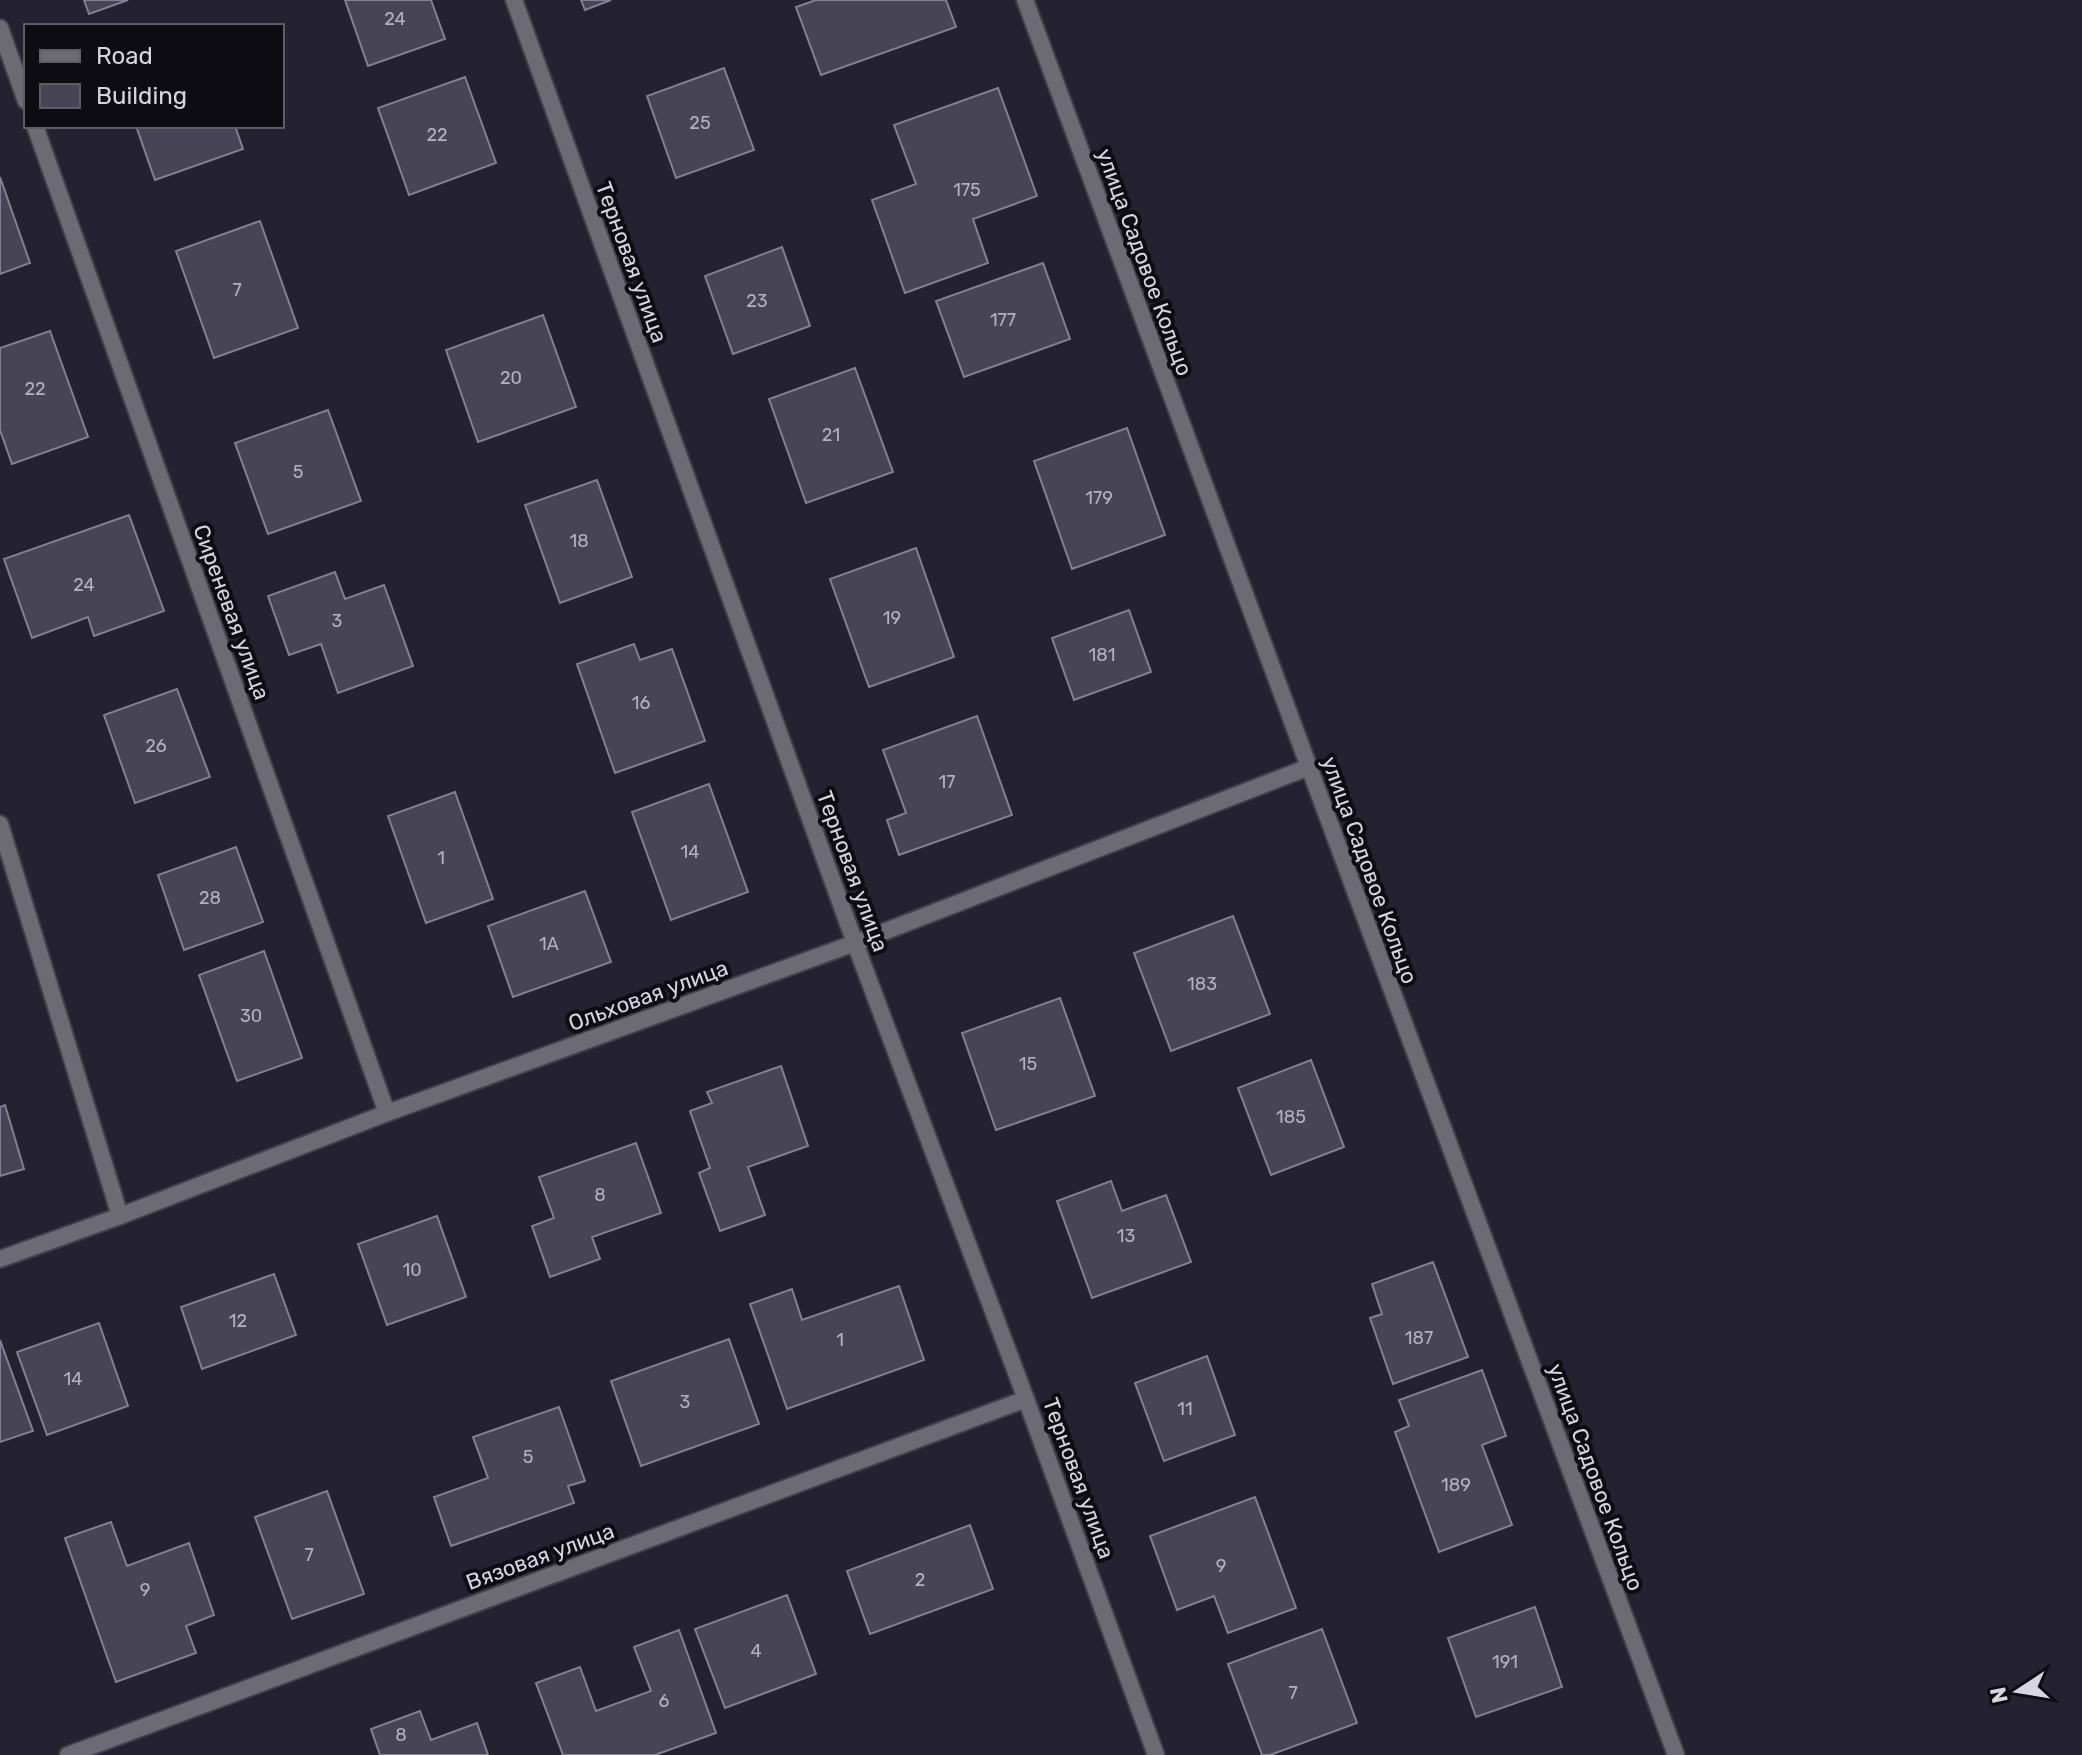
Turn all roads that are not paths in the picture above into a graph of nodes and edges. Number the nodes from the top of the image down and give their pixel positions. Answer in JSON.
{"nodes":[{"id":1,"x":514,"y":0,"type":"edge"},
{"id":2,"x":1025,"y":0,"type":"edge"},
{"id":3,"x":0,"y":28,"type":"edge"},
{"id":4,"x":24,"y":95,"type":"edge"},
{"id":5,"x":36,"y":128,"type":"edge"},
{"id":6,"x":1309,"y":767,"type":"junction"},
{"id":7,"x":0,"y":824,"type":"edge"},
{"id":8,"x":855,"y":943,"type":"junction"},
{"id":9,"x":387,"y":1113,"type":"junction"},
{"id":10,"x":120,"y":1216,"type":"junction"},
{"id":11,"x":0,"y":1259,"type":"edge"},
{"id":12,"x":1026,"y":1399,"type":"junction"},
{"id":13,"x":68,"y":1755,"type":"edge"},
{"id":14,"x":1156,"y":1755,"type":"edge"},
{"id":15,"x":1676,"y":1755,"type":"edge"}],
"edges":[{"from":1,"to":8,"type":"street","name":"Терновая улица"},
{"from":2,"to":6,"type":"street","name":"улица Садовое Кольцо"},
{"from":3,"to":4,"type":"street"},
{"from":5,"to":9,"type":"street","name":"Сиреневая улица"},
{"from":6,"to":8,"type":"street","name":"Ольховая улица"},
{"from":6,"to":15,"type":"street","name":"улица Садовое Кольцо"},
{"from":7,"to":10,"type":"street"},
{"from":8,"to":9,"type":"street","name":"Ольховая улица"},
{"from":8,"to":12,"type":"street","name":"Терновая улица"},
{"from":9,"to":10,"type":"street","name":"Ольховая улица"},
{"from":10,"to":11,"type":"street","name":"Ольховая улица"},
{"from":12,"to":13,"type":"street","name":"Вязовая улица"},
{"from":12,"to":14,"type":"street","name":"Терновая улица"}]}
